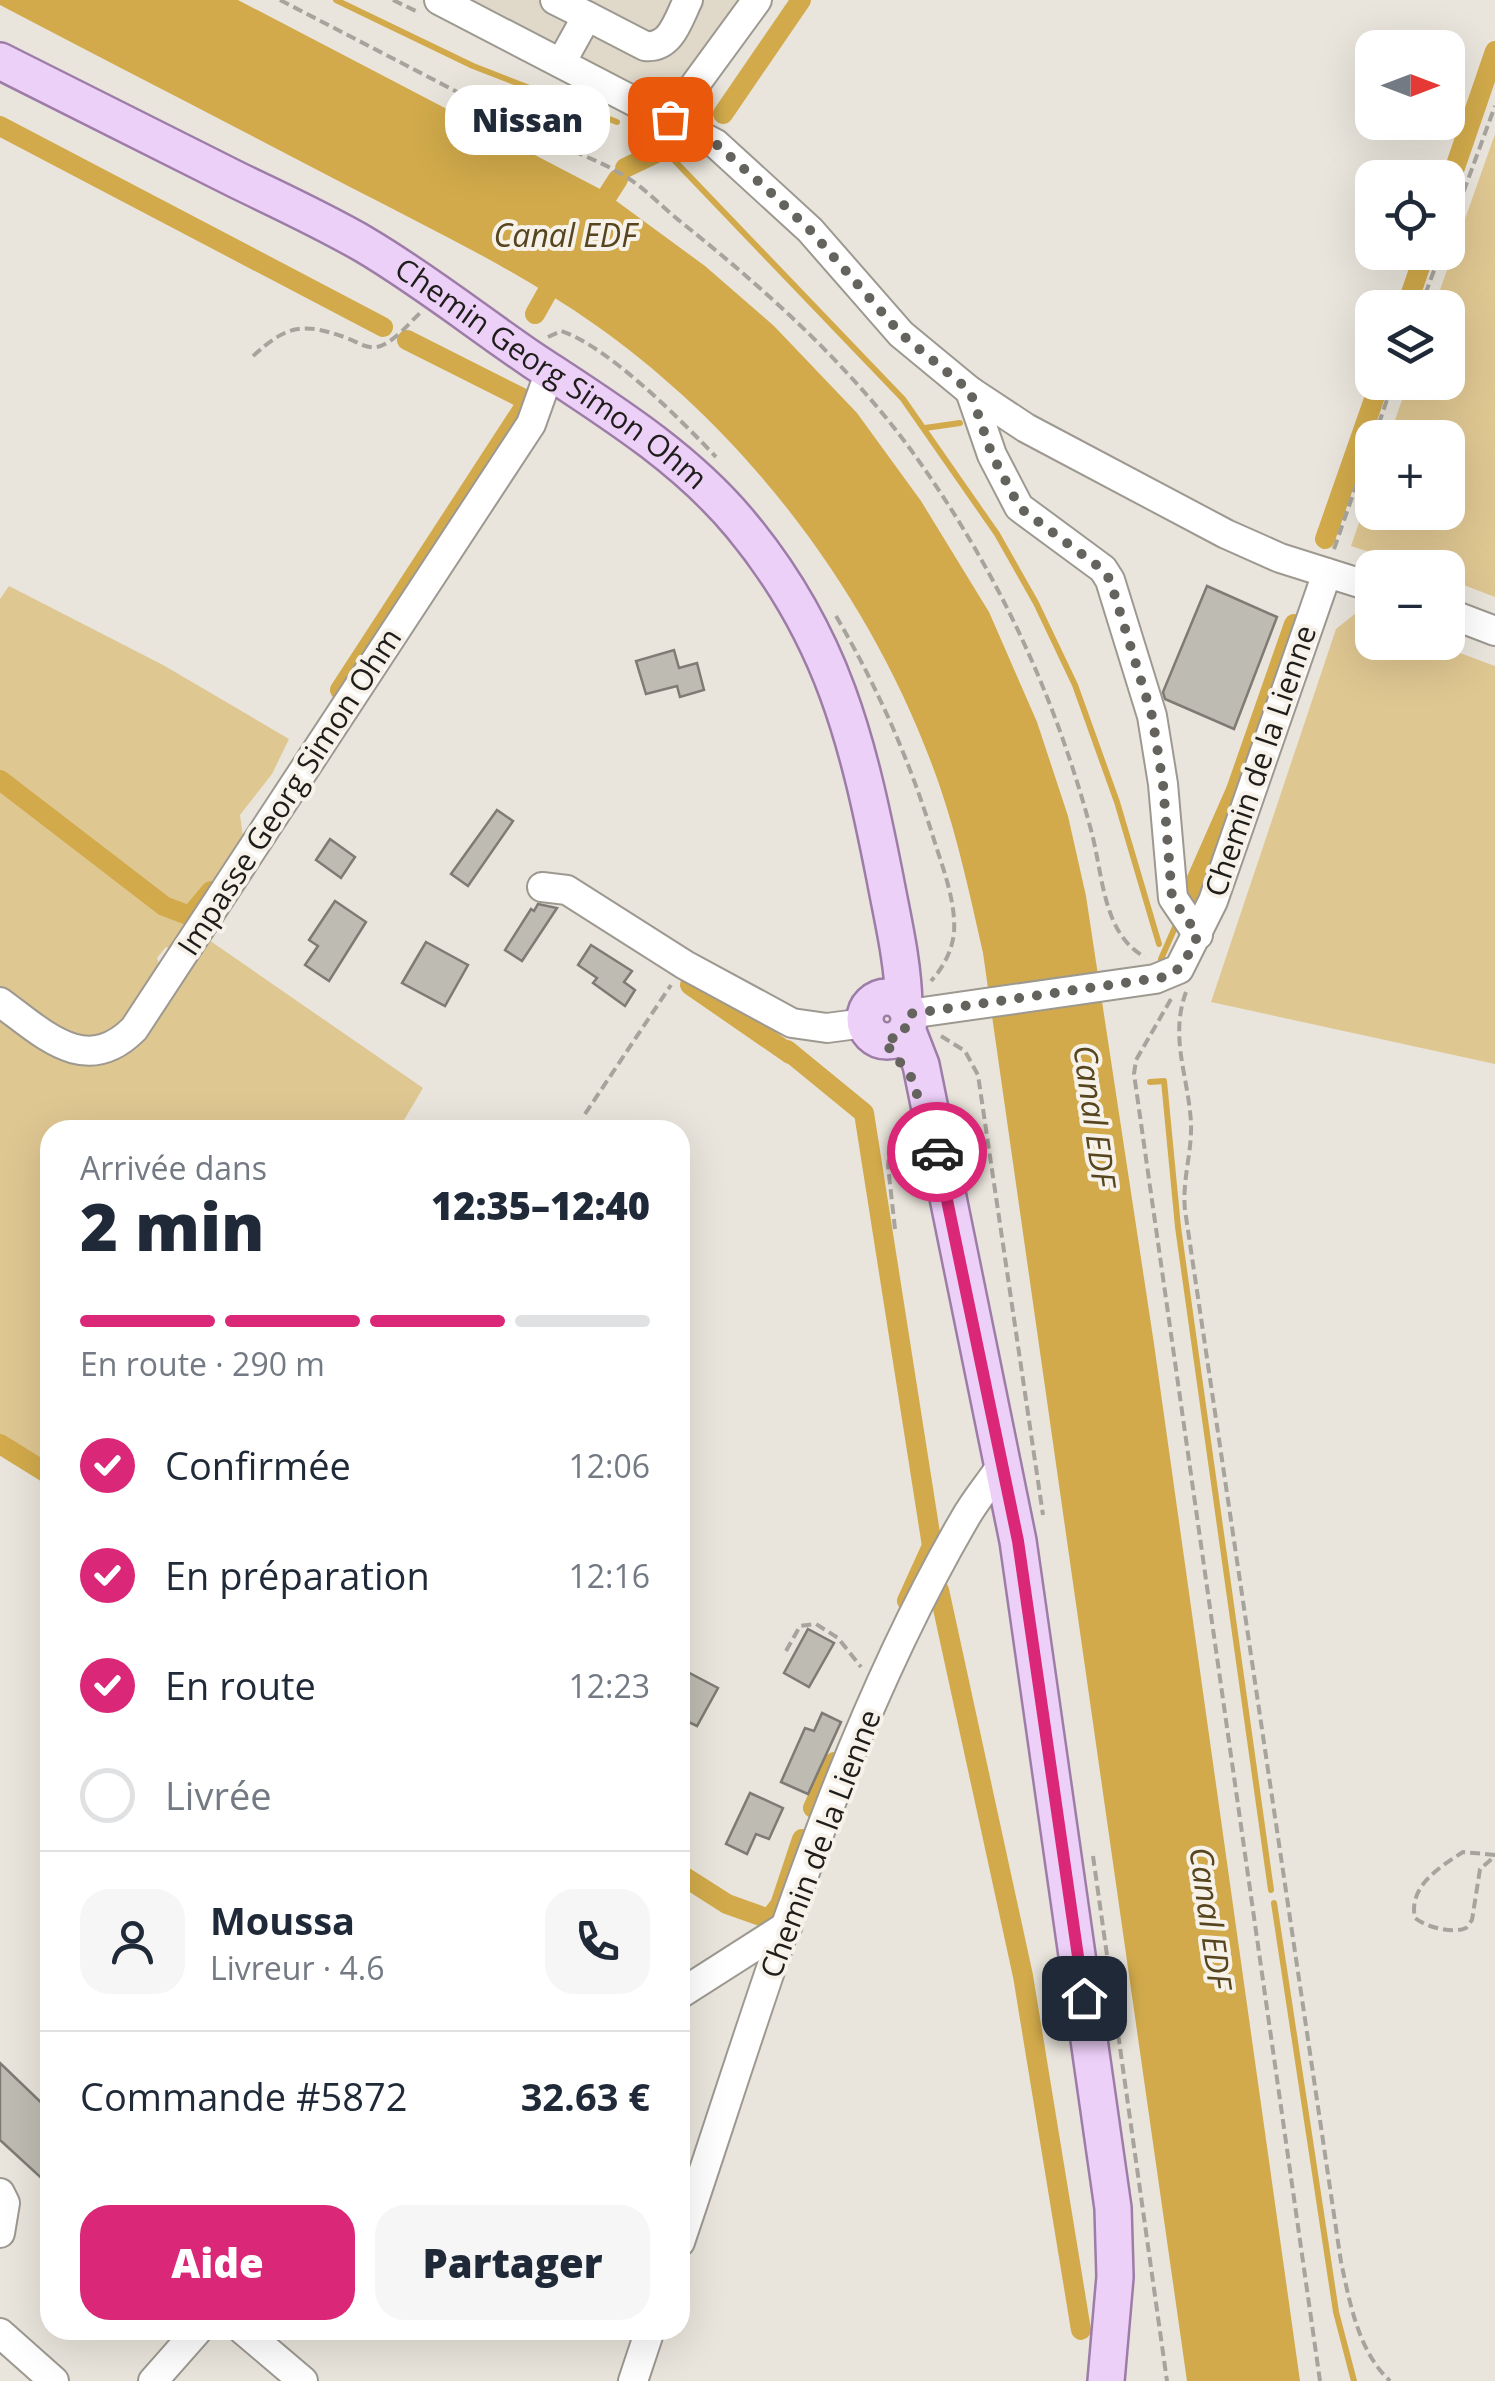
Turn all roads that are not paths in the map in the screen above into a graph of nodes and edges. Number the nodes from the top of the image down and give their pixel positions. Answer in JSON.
{"nodes":[{"id":1,"x":439,"y":0,"type":"edge"},
{"id":2,"x":555,"y":0,"type":"edge"},
{"id":3,"x":688,"y":0,"type":"edge"},
{"id":4,"x":757,"y":0,"type":"edge"},
{"id":5,"x":586,"y":16,"type":"junction"},
{"id":6,"x":0,"y":60,"type":"edge"},
{"id":7,"x":561,"y":63,"type":"junction"},
{"id":8,"x":670,"y":119,"type":"junction"},
{"id":9,"x":564,"y":380,"type":"junction"},
{"id":10,"x":970,"y":391,"type":"junction"},
{"id":11,"x":1327,"y":573,"type":"junction"},
{"id":12,"x":1355,"y":582,"type":"edge"},
{"id":13,"x":1465,"y":620,"type":"edge"},
{"id":14,"x":1495,"y":632,"type":"edge"},
{"id":15,"x":542,"y":887,"type":"dead end"},
{"id":16,"x":1198,"y":935,"type":"junction"},
{"id":17,"x":0,"y":1002,"type":"edge"},
{"id":18,"x":898,"y":1017,"type":"junction"},
{"id":19,"x":1002,"y":1463,"type":"junction"},
{"id":20,"x":788,"y":1925,"type":"junction"},
{"id":21,"x":690,"y":1988,"type":"edge"},
{"id":22,"x":0,"y":2192,"type":"edge"},
{"id":23,"x":690,"y":2213,"type":"edge"},
{"id":24,"x":0,"y":2233,"type":"edge"},
{"id":25,"x":0,"y":2332,"type":"edge"},
{"id":26,"x":189,"y":2340,"type":"edge"},
{"id":27,"x":255,"y":2340,"type":"edge"},
{"id":28,"x":647,"y":2340,"type":"edge"},
{"id":29,"x":54,"y":2381,"type":"edge"},
{"id":30,"x":153,"y":2381,"type":"edge"},
{"id":31,"x":303,"y":2381,"type":"edge"},
{"id":32,"x":633,"y":2381,"type":"edge"},
{"id":33,"x":1106,"y":2381,"type":"edge"}],
"edges":[{"from":1,"to":7,"type":"street"},
{"from":2,"to":5,"type":"street"},
{"from":3,"to":5,"type":"street"},
{"from":4,"to":8,"type":"street"},
{"from":5,"to":7,"type":"street"},
{"from":6,"to":9,"type":"main road","name":"Chemin Georg Simon Ohm"},
{"from":7,"to":8,"type":"street"},
{"from":8,"to":10,"type":"street"},
{"from":9,"to":17,"type":"street","name":"Impasse Georg Simon Ohm"},
{"from":9,"to":18,"type":"main road","name":"Chemin Georg Simon Ohm"},
{"from":10,"to":11,"type":"street"},
{"from":10,"to":16,"type":"street"},
{"from":11,"to":12,"type":"street"},
{"from":11,"to":16,"type":"street","name":"Chemin de la Lienne"},
{"from":13,"to":14,"type":"street"},
{"from":15,"to":18,"type":"street"},
{"from":16,"to":18,"type":"street","name":"Chemin de la Lienne"},
{"from":18,"to":19,"type":"main road"},
{"from":19,"to":20,"type":"street","name":"Chemin de la Lienne"},
{"from":19,"to":33,"type":"main road"},
{"from":20,"to":21,"type":"street"},
{"from":20,"to":23,"type":"street","name":"Chemin de la Lienne"},
{"from":22,"to":24,"type":"street"},
{"from":25,"to":29,"type":"street"},
{"from":26,"to":30,"type":"street"},
{"from":27,"to":31,"type":"street"},
{"from":28,"to":32,"type":"street"}]}
